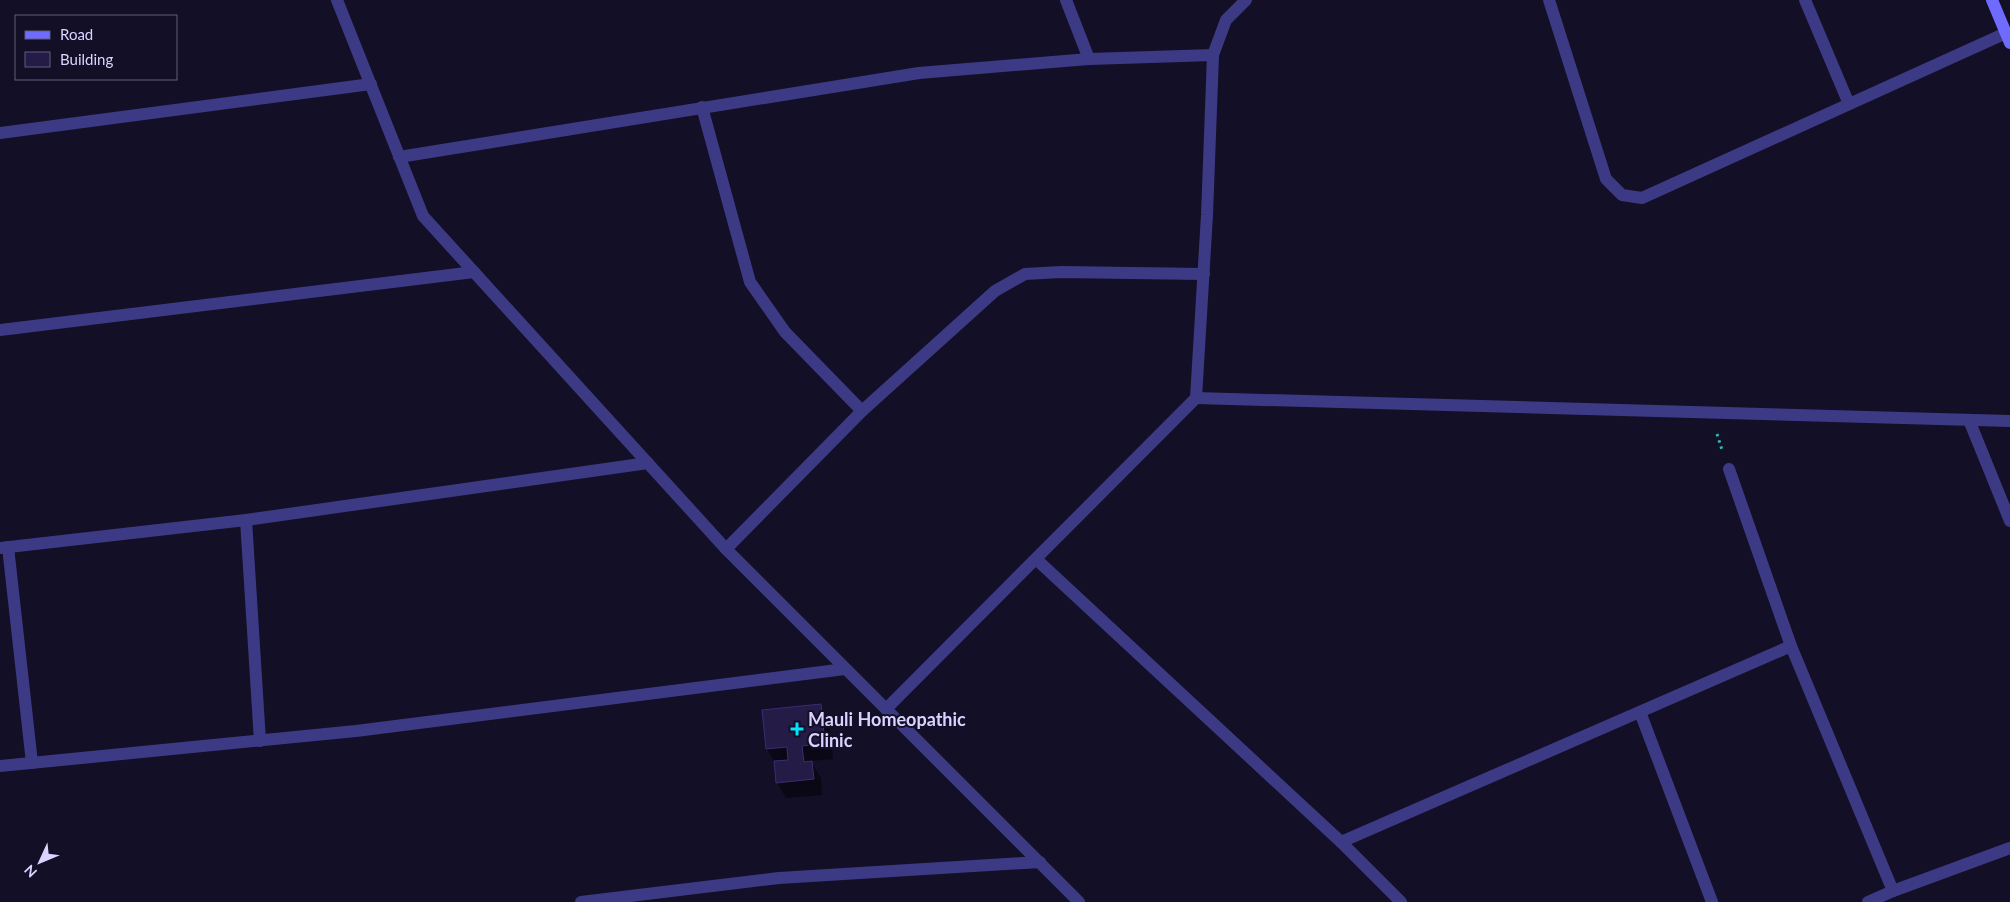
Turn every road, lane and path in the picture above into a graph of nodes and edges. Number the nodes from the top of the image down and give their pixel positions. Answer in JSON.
{"nodes":[{"id":1,"x":337,"y":0,"type":"edge"},
{"id":2,"x":1066,"y":0,"type":"edge"},
{"id":3,"x":1246,"y":0,"type":"edge"},
{"id":4,"x":1550,"y":0,"type":"edge"},
{"id":5,"x":1805,"y":0,"type":"edge"},
{"id":6,"x":1992,"y":0,"type":"edge"},
{"id":7,"x":2008,"y":38,"type":"edge"},
{"id":8,"x":1213,"y":55,"type":"junction"},
{"id":9,"x":1089,"y":59,"type":"junction"},
{"id":10,"x":371,"y":84,"type":"junction"},
{"id":11,"x":1849,"y":104,"type":"junction"},
{"id":12,"x":702,"y":107,"type":"junction"},
{"id":13,"x":0,"y":133,"type":"edge"},
{"id":14,"x":399,"y":157,"type":"junction"},
{"id":15,"x":474,"y":272,"type":"junction"},
{"id":16,"x":1204,"y":274,"type":"junction"},
{"id":17,"x":0,"y":330,"type":"edge"},
{"id":18,"x":1196,"y":398,"type":"junction"},
{"id":19,"x":862,"y":411,"type":"junction"},
{"id":20,"x":1709,"y":413,"type":"junction"},
{"id":21,"x":1969,"y":420,"type":"junction"},
{"id":22,"x":2010,"y":421,"type":"edge"},
{"id":23,"x":648,"y":464,"type":"junction"},
{"id":24,"x":1729,"y":469,"type":"joint"},
{"id":25,"x":246,"y":520,"type":"junction"},
{"id":26,"x":2010,"y":521,"type":"edge"},
{"id":27,"x":4,"y":548,"type":"edge"},
{"id":28,"x":726,"y":549,"type":"junction"},
{"id":29,"x":1036,"y":559,"type":"junction"},
{"id":30,"x":1791,"y":646,"type":"junction"},
{"id":31,"x":845,"y":669,"type":"junction"},
{"id":32,"x":886,"y":709,"type":"junction"},
{"id":33,"x":1640,"y":712,"type":"junction"},
{"id":34,"x":260,"y":740,"type":"junction"},
{"id":35,"x":32,"y":763,"type":"junction"},
{"id":36,"x":0,"y":766,"type":"edge"},
{"id":37,"x":1341,"y":842,"type":"junction"},
{"id":38,"x":2010,"y":848,"type":"edge"},
{"id":39,"x":1040,"y":862,"type":"junction"},
{"id":40,"x":1893,"y":891,"type":"junction"},
{"id":41,"x":581,"y":902,"type":"edge"},
{"id":42,"x":1079,"y":902,"type":"edge"},
{"id":43,"x":1401,"y":902,"type":"edge"},
{"id":44,"x":1712,"y":902,"type":"edge"},
{"id":45,"x":1868,"y":902,"type":"edge"}],
"edges":[{"from":1,"to":10,"type":"street"},
{"from":2,"to":9,"type":"street"},
{"from":3,"to":8,"type":"street"},
{"from":4,"to":11,"type":"street"},
{"from":5,"to":11,"type":"street"},
{"from":6,"to":7,"type":"street"},
{"from":7,"to":11,"type":"street"},
{"from":8,"to":9,"type":"street"},
{"from":8,"to":16,"type":"street"},
{"from":9,"to":12,"type":"street"},
{"from":10,"to":13,"type":"street"},
{"from":10,"to":14,"type":"street"},
{"from":12,"to":14,"type":"street"},
{"from":12,"to":19,"type":"street"},
{"from":14,"to":15,"type":"street"},
{"from":15,"to":17,"type":"street"},
{"from":15,"to":23,"type":"street"},
{"from":16,"to":18,"type":"street"},
{"from":16,"to":19,"type":"street"},
{"from":18,"to":20,"type":"street"},
{"from":18,"to":29,"type":"street"},
{"from":19,"to":28,"type":"street"},
{"from":20,"to":21,"type":"street"},
{"from":20,"to":24,"type":"path"},
{"from":21,"to":22,"type":"street"},
{"from":21,"to":26,"type":"street"},
{"from":23,"to":25,"type":"street"},
{"from":23,"to":28,"type":"street"},
{"from":24,"to":30,"type":"street"},
{"from":25,"to":27,"type":"street"},
{"from":25,"to":34,"type":"street"},
{"from":27,"to":35,"type":"street"},
{"from":28,"to":31,"type":"street"},
{"from":29,"to":32,"type":"street"},
{"from":29,"to":37,"type":"street"},
{"from":30,"to":33,"type":"street"},
{"from":30,"to":40,"type":"street"},
{"from":31,"to":32,"type":"street"},
{"from":31,"to":34,"type":"street"},
{"from":32,"to":39,"type":"street"},
{"from":33,"to":37,"type":"street"},
{"from":33,"to":44,"type":"street"},
{"from":34,"to":35,"type":"street"},
{"from":35,"to":36,"type":"street"},
{"from":37,"to":43,"type":"street"},
{"from":38,"to":40,"type":"street"},
{"from":39,"to":41,"type":"street"},
{"from":39,"to":42,"type":"street"},
{"from":40,"to":45,"type":"street"}]}
